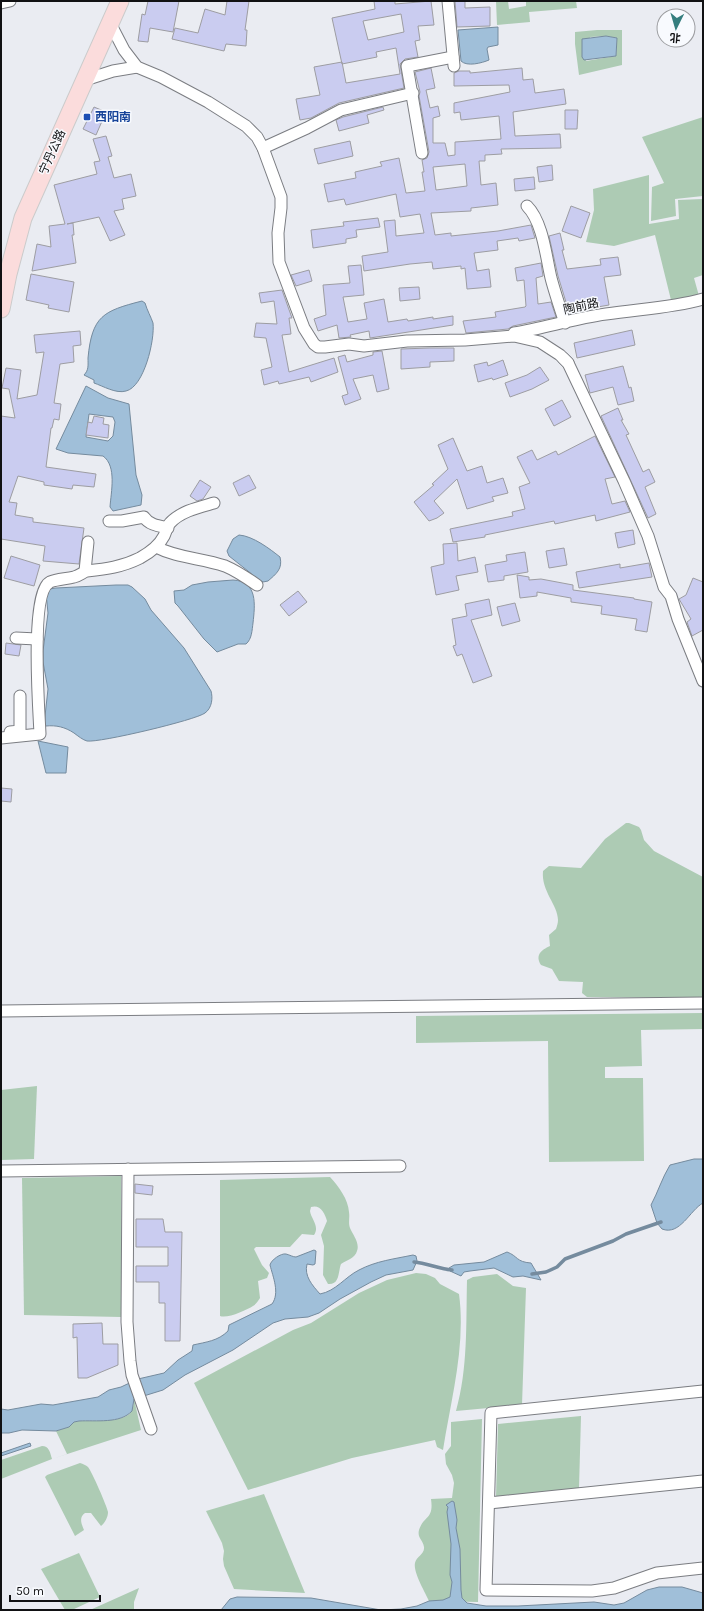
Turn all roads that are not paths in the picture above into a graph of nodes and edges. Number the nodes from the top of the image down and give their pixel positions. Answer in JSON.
{"nodes":[{"id":1,"x":10,"y":1,"type":"edge"},
{"id":2,"x":120,"y":1,"type":"edge"},
{"id":3,"x":448,"y":1,"type":"edge"},
{"id":4,"x":1,"y":3,"type":"edge"},
{"id":5,"x":110,"y":23,"type":"junction"},
{"id":6,"x":137,"y":67,"type":"junction"},
{"id":7,"x":85,"y":80,"type":"junction"},
{"id":8,"x":412,"y":93,"type":"junction"},
{"id":9,"x":263,"y":148,"type":"junction"},
{"id":10,"x":422,"y":153,"type":"dead end"},
{"id":11,"x":527,"y":206,"type":"dead end"},
{"id":12,"x":703,"y":299,"type":"edge"},
{"id":13,"x":1,"y":309,"type":"edge"},
{"id":14,"x":565,"y":323,"type":"junction"},
{"id":15,"x":466,"y":340,"type":"junction"},
{"id":16,"x":214,"y":503,"type":"dead end"},
{"id":17,"x":109,"y":521,"type":"dead end"},
{"id":18,"x":168,"y":528,"type":"junction"},
{"id":19,"x":88,"y":542,"type":"dead end"},
{"id":20,"x":156,"y":547,"type":"junction"},
{"id":21,"x":86,"y":572,"type":"junction"},
{"id":22,"x":257,"y":585,"type":"dead end"},
{"id":23,"x":16,"y":638,"type":"dead end"},
{"id":24,"x":37,"y":639,"type":"junction"},
{"id":25,"x":703,"y":681,"type":"edge"},
{"id":26,"x":20,"y":696,"type":"dead end"},
{"id":27,"x":1,"y":733,"type":"edge"},
{"id":28,"x":1,"y":738,"type":"edge"},
{"id":29,"x":703,"y":1003,"type":"edge"},
{"id":30,"x":1,"y":1010,"type":"edge"},
{"id":31,"x":400,"y":1166,"type":"dead end"},
{"id":32,"x":128,"y":1169,"type":"junction"},
{"id":33,"x":1,"y":1171,"type":"edge"},
{"id":34,"x":703,"y":1391,"type":"edge"},
{"id":35,"x":151,"y":1429,"type":"dead end"},
{"id":36,"x":703,"y":1480,"type":"edge"},
{"id":37,"x":488,"y":1503,"type":"junction"},
{"id":38,"x":703,"y":1568,"type":"edge"}],
"edges":[{"from":1,"to":4,"type":"street"},
{"from":2,"to":5,"type":"main road","name":"宁丹公路"},
{"from":3,"to":8,"type":"street"},
{"from":5,"to":6,"type":"street"},
{"from":5,"to":7,"type":"main road","name":"宁丹公路"},
{"from":6,"to":7,"type":"street"},
{"from":6,"to":9,"type":"street"},
{"from":7,"to":13,"type":"main road","name":"宁丹公路"},
{"from":8,"to":9,"type":"street"},
{"from":8,"to":10,"type":"street"},
{"from":9,"to":15,"type":"street"},
{"from":11,"to":14,"type":"street"},
{"from":12,"to":14,"type":"street","name":"陶前路"},
{"from":14,"to":15,"type":"street","name":"陶前路"},
{"from":15,"to":25,"type":"street"},
{"from":16,"to":18,"type":"street"},
{"from":17,"to":18,"type":"street"},
{"from":18,"to":20,"type":"street"},
{"from":19,"to":21,"type":"street"},
{"from":20,"to":21,"type":"street"},
{"from":20,"to":22,"type":"street"},
{"from":21,"to":24,"type":"street"},
{"from":23,"to":24,"type":"street"},
{"from":24,"to":28,"type":"street"},
{"from":26,"to":27,"type":"street"},
{"from":29,"to":30,"type":"street"},
{"from":31,"to":32,"type":"street"},
{"from":32,"to":33,"type":"street"},
{"from":32,"to":35,"type":"street"},
{"from":34,"to":37,"type":"street"},
{"from":36,"to":37,"type":"street"},
{"from":37,"to":38,"type":"street"}]}
